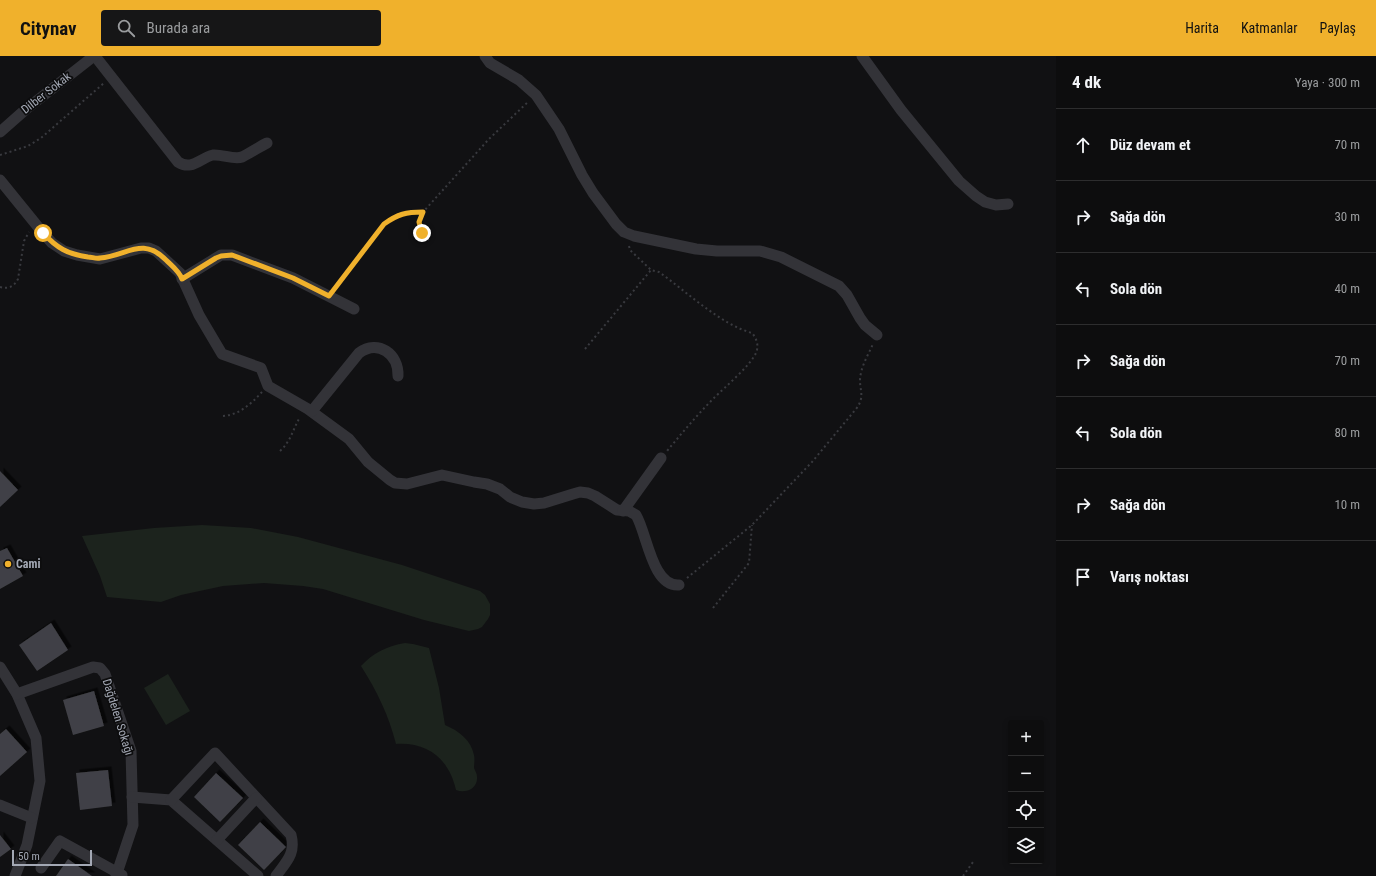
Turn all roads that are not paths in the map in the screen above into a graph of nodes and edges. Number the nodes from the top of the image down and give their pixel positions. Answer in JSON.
{"nodes":[{"id":1,"x":94,"y":56,"type":"edge"},
{"id":2,"x":485,"y":56,"type":"edge"},
{"id":3,"x":862,"y":56,"type":"edge"},
{"id":4,"x":0,"y":132,"type":"edge"},
{"id":5,"x":267,"y":143,"type":"dead end"},
{"id":6,"x":0,"y":180,"type":"edge"},
{"id":7,"x":1008,"y":204,"type":"dead end"},
{"id":8,"x":182,"y":279,"type":"junction"},
{"id":9,"x":354,"y":309,"type":"dead end"},
{"id":10,"x":877,"y":335,"type":"road end"},
{"id":11,"x":398,"y":376,"type":"dead end"},
{"id":12,"x":310,"y":410,"type":"junction"},
{"id":13,"x":661,"y":458,"type":"road end"},
{"id":14,"x":623,"y":511,"type":"junction"},
{"id":15,"x":678,"y":585,"type":"road end"},
{"id":16,"x":0,"y":667,"type":"edge"},
{"id":17,"x":17,"y":694,"type":"junction"},
{"id":18,"x":132,"y":797,"type":"junction"},
{"id":19,"x":256,"y":798,"type":"junction"},
{"id":20,"x":171,"y":800,"type":"junction"},
{"id":21,"x":0,"y":805,"type":"edge"},
{"id":22,"x":32,"y":818,"type":"junction"},
{"id":23,"x":217,"y":840,"type":"junction"},
{"id":24,"x":41,"y":868,"type":"dead end"},
{"id":25,"x":119,"y":875,"type":"edge"},
{"id":26,"x":15,"y":876,"type":"edge"},
{"id":27,"x":258,"y":876,"type":"edge"},
{"id":28,"x":276,"y":876,"type":"edge"}],
"edges":[{"from":1,"to":4,"type":"street","name":"Dilber Sokak"},
{"from":1,"to":5,"type":"street"},
{"from":2,"to":10,"type":"street"},
{"from":3,"to":7,"type":"street"},
{"from":6,"to":8,"type":"street"},
{"from":8,"to":9,"type":"street"},
{"from":8,"to":12,"type":"street"},
{"from":11,"to":12,"type":"street"},
{"from":12,"to":14,"type":"street"},
{"from":13,"to":14,"type":"street"},
{"from":14,"to":15,"type":"street"},
{"from":16,"to":17,"type":"street"},
{"from":17,"to":18,"type":"street","name":"Dağdelen Sokağı"},
{"from":17,"to":22,"type":"street"},
{"from":18,"to":20,"type":"street"},
{"from":18,"to":25,"type":"street","name":"Dağdelen Sokağı"},
{"from":19,"to":20,"type":"street"},
{"from":19,"to":23,"type":"street"},
{"from":19,"to":28,"type":"street"},
{"from":20,"to":23,"type":"street"},
{"from":21,"to":22,"type":"street"},
{"from":22,"to":26,"type":"street"},
{"from":23,"to":27,"type":"street"},
{"from":24,"to":25,"type":"street"}]}
